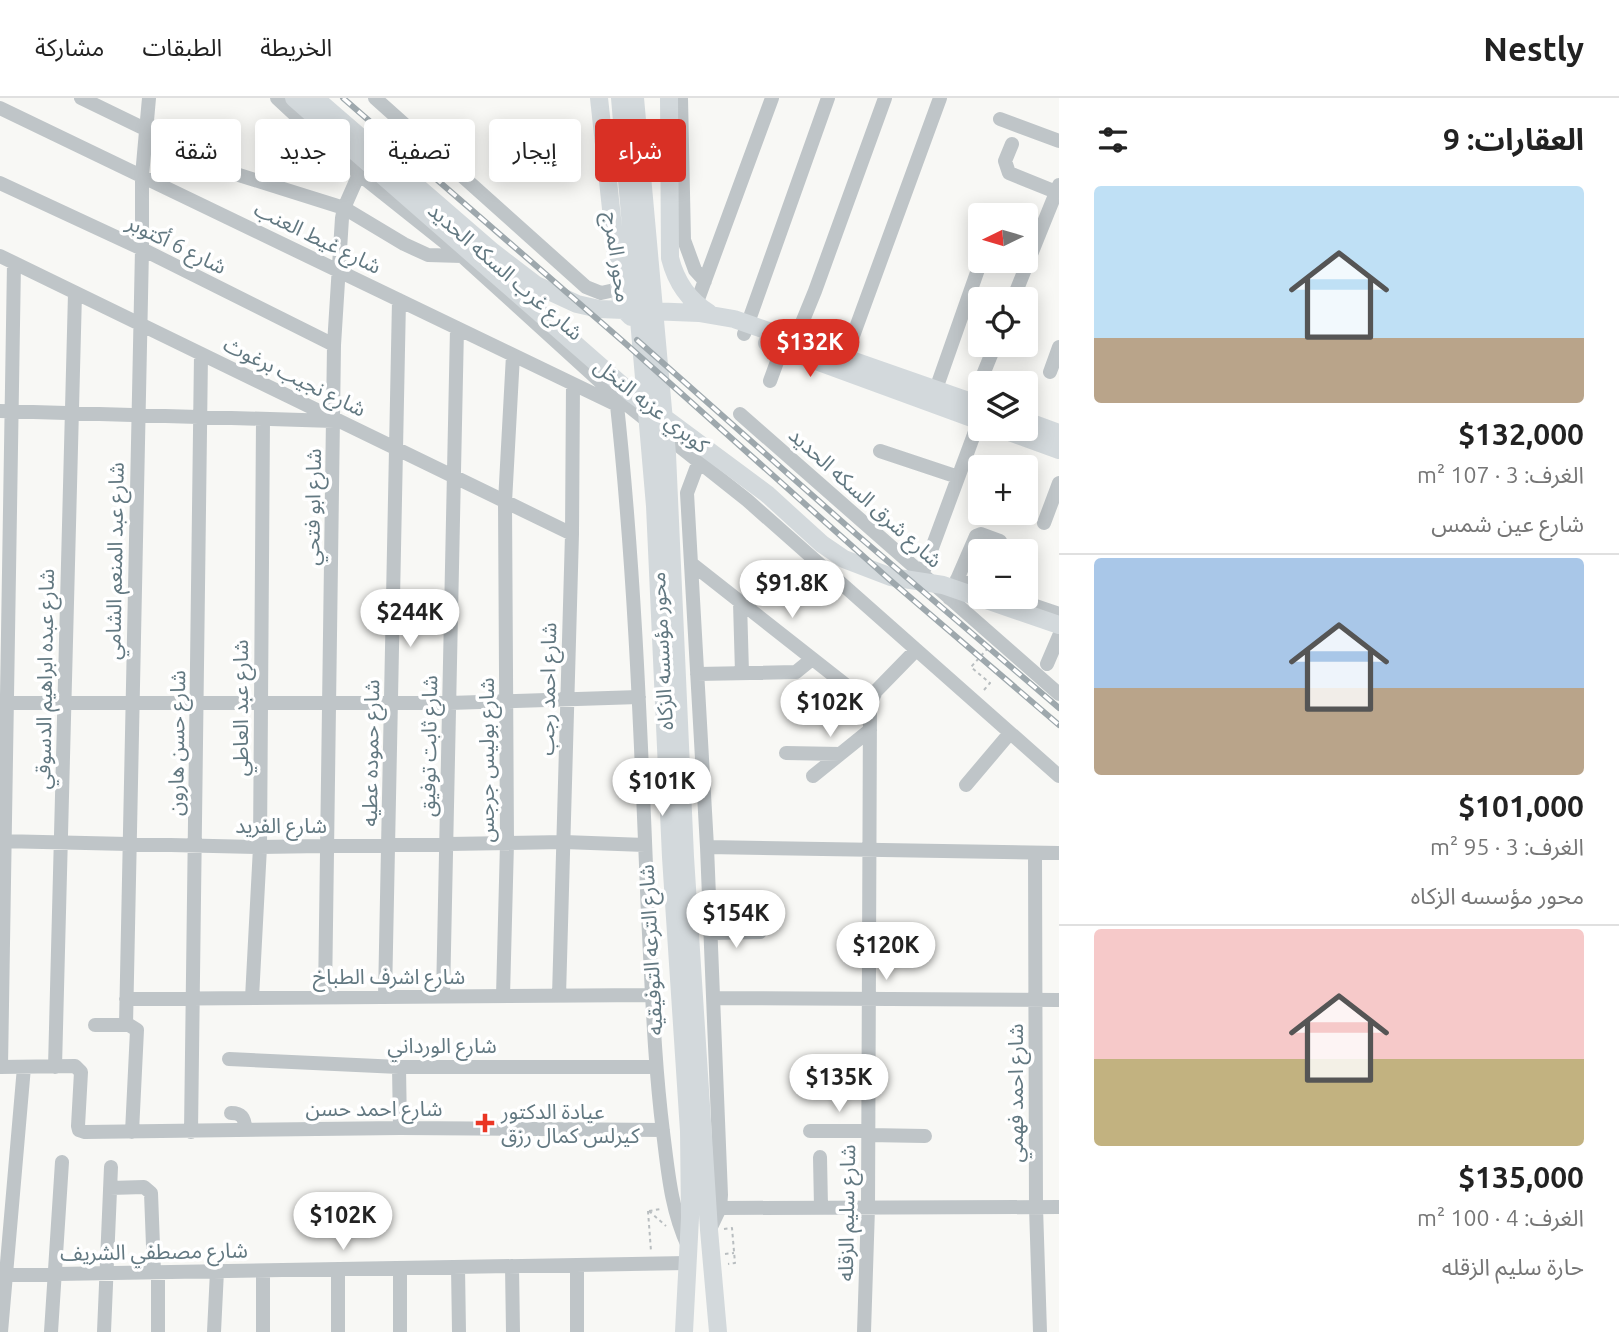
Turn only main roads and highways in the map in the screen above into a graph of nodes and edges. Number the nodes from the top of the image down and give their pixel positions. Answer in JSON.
{"nodes":[{"id":1,"x":294,"y":98,"type":"edge"},
{"id":2,"x":315,"y":98,"type":"edge"},
{"id":3,"x":599,"y":98,"type":"edge"},
{"id":4,"x":620,"y":98,"type":"edge"},
{"id":5,"x":635,"y":98,"type":"edge"},
{"id":6,"x":669,"y":98,"type":"edge"},
{"id":7,"x":712,"y":315,"type":"junction"},
{"id":8,"x":789,"y":344,"type":"junction"},
{"id":9,"x":968,"y":407,"type":"edge"},
{"id":10,"x":968,"y":409,"type":"edge"},
{"id":11,"x":1038,"y":425,"type":"edge"},
{"id":12,"x":1059,"y":433,"type":"edge"},
{"id":13,"x":1034,"y":441,"type":"edge"},
{"id":14,"x":1059,"y":450,"type":"edge"},
{"id":15,"x":1059,"y":625,"type":"edge"},
{"id":16,"x":688,"y":1255,"type":"joint"},
{"id":17,"x":684,"y":1332,"type":"edge"},
{"id":18,"x":718,"y":1332,"type":"edge"}],
"edges":[{"from":1,"to":15,"type":"main road","name":"كوبري عزبه النخل"},
{"from":2,"to":7,"type":"main road"},
{"from":3,"to":8,"type":"main road","name":"محور المرج"},
{"from":4,"to":16,"type":"main road","name":"محور مؤسسه الزكاه"},
{"from":5,"to":18,"type":"main road","name":"محور مؤسسه الزكاه"},
{"from":6,"to":7,"type":"main road"},
{"from":7,"to":8,"type":"main road"},
{"from":8,"to":9,"type":"main road"},
{"from":8,"to":10,"type":"main road"},
{"from":11,"to":12,"type":"main road"},
{"from":13,"to":14,"type":"main road"},
{"from":16,"to":17,"type":"main road","name":"شارع الترعه التوفيقيه"}]}
